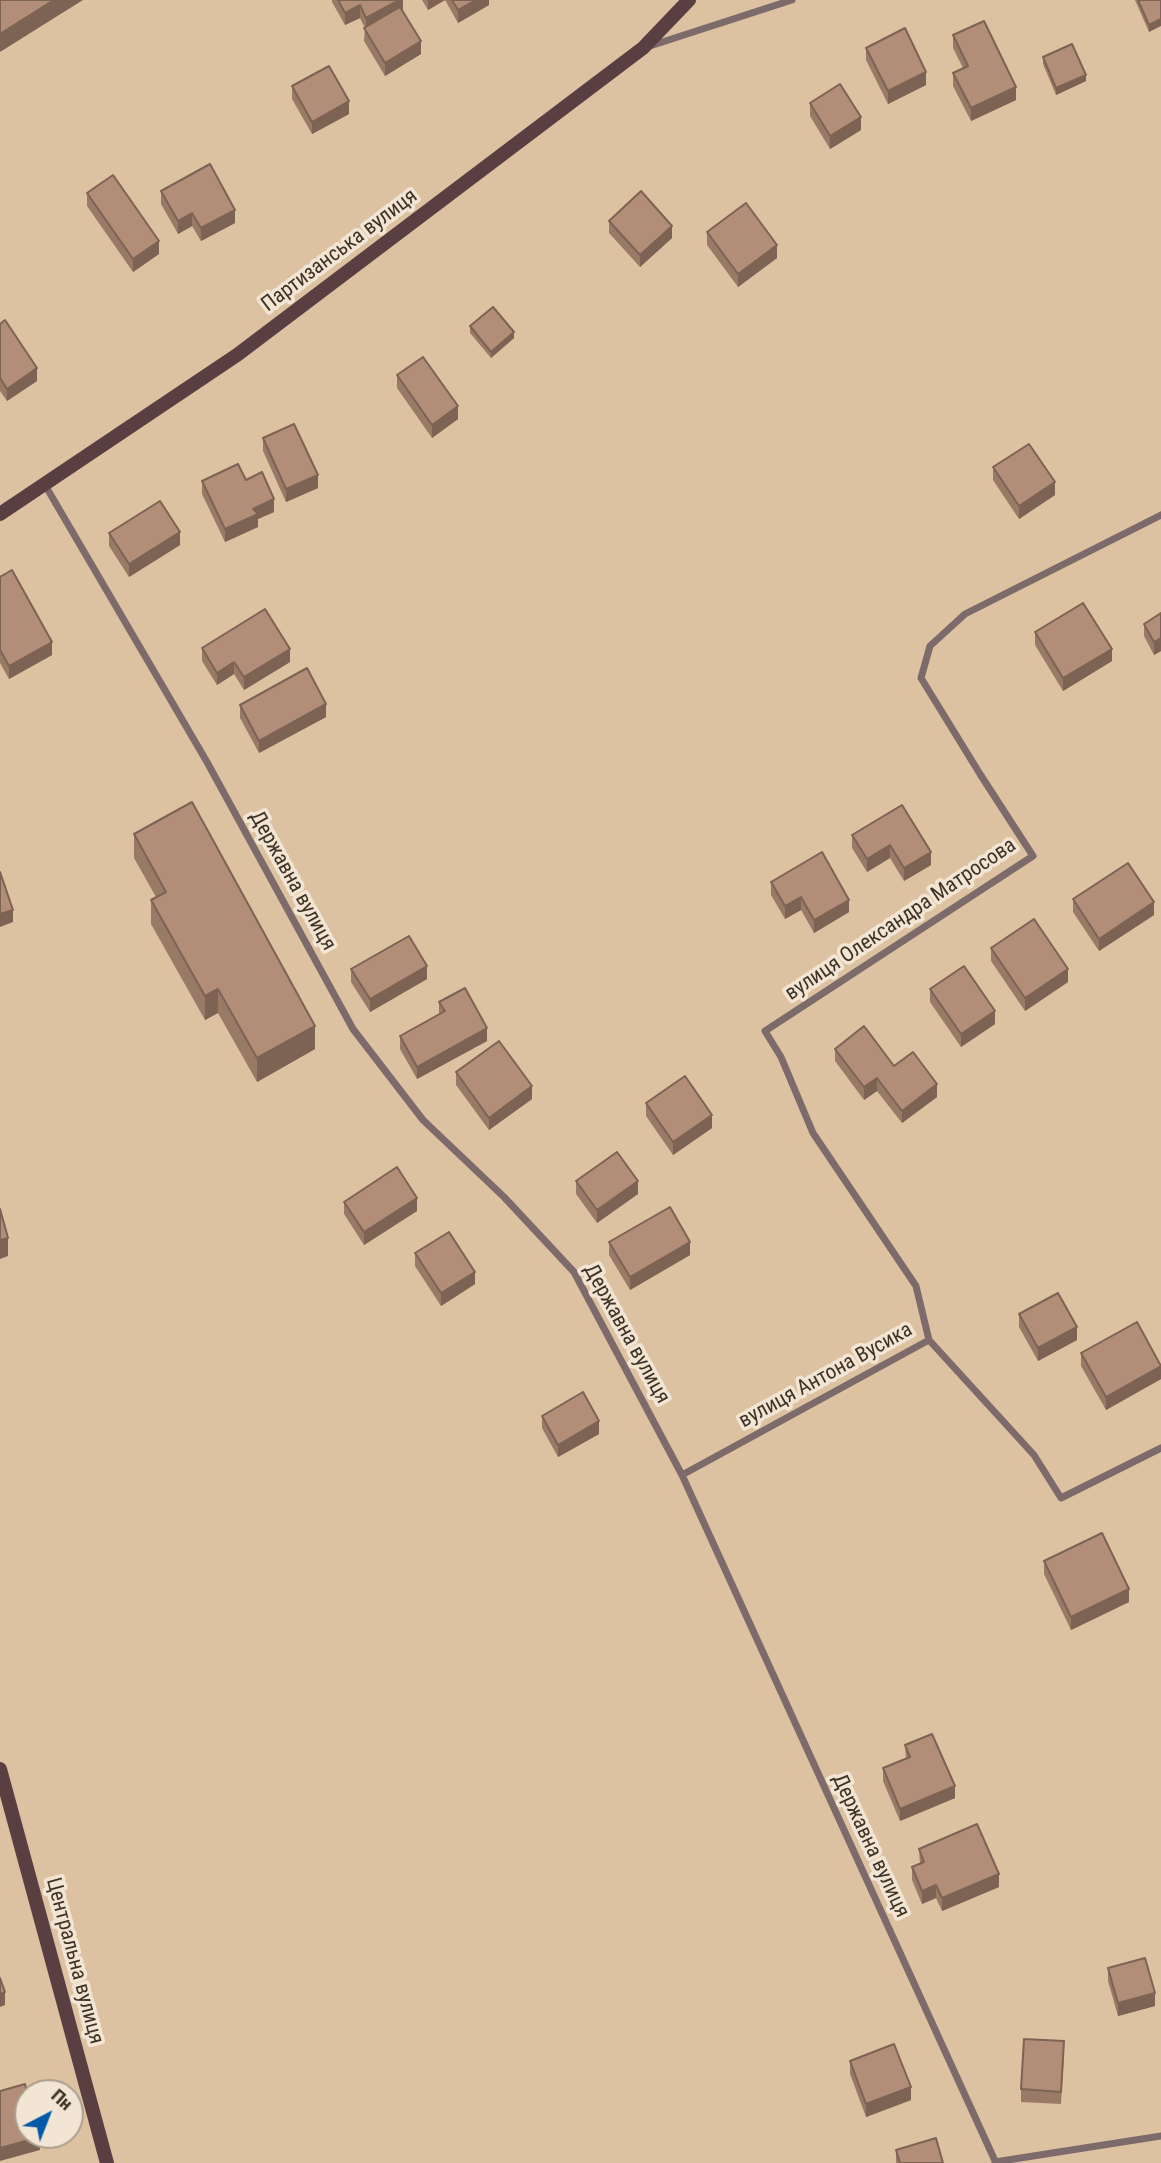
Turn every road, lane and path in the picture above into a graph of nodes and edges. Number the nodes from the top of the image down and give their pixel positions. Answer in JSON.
{"nodes":[{"id":1,"x":689,"y":0,"type":"edge"},
{"id":2,"x":792,"y":0,"type":"edge"},
{"id":3,"x":643,"y":48,"type":"junction"},
{"id":4,"x":45,"y":485,"type":"junction"},
{"id":5,"x":0,"y":514,"type":"edge"},
{"id":6,"x":1161,"y":515,"type":"edge"},
{"id":7,"x":929,"y":1340,"type":"junction"},
{"id":8,"x":1161,"y":1448,"type":"edge"},
{"id":9,"x":682,"y":1475,"type":"junction"},
{"id":10,"x":0,"y":1769,"type":"edge"},
{"id":11,"x":1161,"y":2136,"type":"edge"},
{"id":12,"x":995,"y":2162,"type":"edge"},
{"id":13,"x":107,"y":2163,"type":"edge"}],
"edges":[{"from":1,"to":3,"type":"main road","name":"Партизанська вулиця"},
{"from":2,"to":3,"type":"street"},
{"from":3,"to":4,"type":"main road","name":"Партизанська вулиця"},
{"from":4,"to":5,"type":"main road","name":"Партизанська вулиця"},
{"from":4,"to":9,"type":"street","name":"Державна вулиця"},
{"from":6,"to":7,"type":"street","name":"вулиця Олександра Матросова"},
{"from":7,"to":8,"type":"street","name":"вулиця Антона Вусика"},
{"from":7,"to":9,"type":"street","name":"вулиця Антона Вусика"},
{"from":9,"to":12,"type":"street","name":"Державна вулиця"},
{"from":10,"to":13,"type":"main road","name":"Центральна вулиця"},
{"from":11,"to":12,"type":"street"}]}
